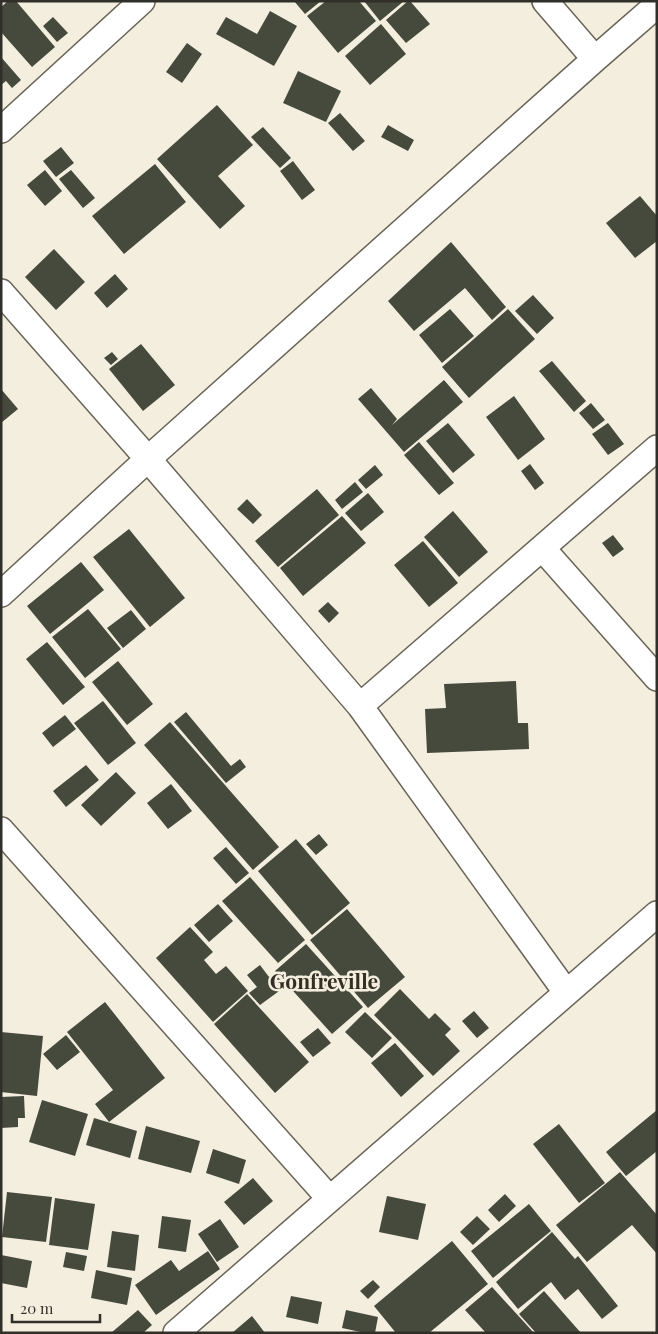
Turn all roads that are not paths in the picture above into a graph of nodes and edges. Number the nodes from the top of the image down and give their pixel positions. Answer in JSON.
{"nodes":[{"id":1,"x":142,"y":1,"type":"edge"},
{"id":2,"x":544,"y":1,"type":"edge"},
{"id":3,"x":657,"y":5,"type":"edge"},
{"id":4,"x":595,"y":59,"type":"junction"},
{"id":5,"x":1,"y":130,"type":"edge"},
{"id":6,"x":1,"y":292,"type":"edge"},
{"id":7,"x":657,"y":448,"type":"edge"},
{"id":8,"x":148,"y":459,"type":"junction"},
{"id":9,"x":542,"y":548,"type":"junction"},
{"id":10,"x":1,"y":594,"type":"edge"},
{"id":11,"x":657,"y":678,"type":"edge"},
{"id":12,"x":360,"y":706,"type":"junction"},
{"id":13,"x":1,"y":830,"type":"edge"},
{"id":14,"x":657,"y":914,"type":"edge"},
{"id":15,"x":566,"y":992,"type":"junction"},
{"id":16,"x":330,"y":1199,"type":"junction"},
{"id":17,"x":176,"y":1333,"type":"edge"}],
"edges":[{"from":1,"to":5,"type":"street"},
{"from":2,"to":4,"type":"street"},
{"from":3,"to":4,"type":"street"},
{"from":4,"to":8,"type":"street"},
{"from":6,"to":8,"type":"street"},
{"from":7,"to":9,"type":"street"},
{"from":8,"to":10,"type":"street"},
{"from":8,"to":12,"type":"street"},
{"from":9,"to":11,"type":"street"},
{"from":9,"to":12,"type":"street"},
{"from":12,"to":15,"type":"street"},
{"from":13,"to":16,"type":"street"},
{"from":14,"to":15,"type":"street"},
{"from":15,"to":16,"type":"street"},
{"from":16,"to":17,"type":"street"}]}
